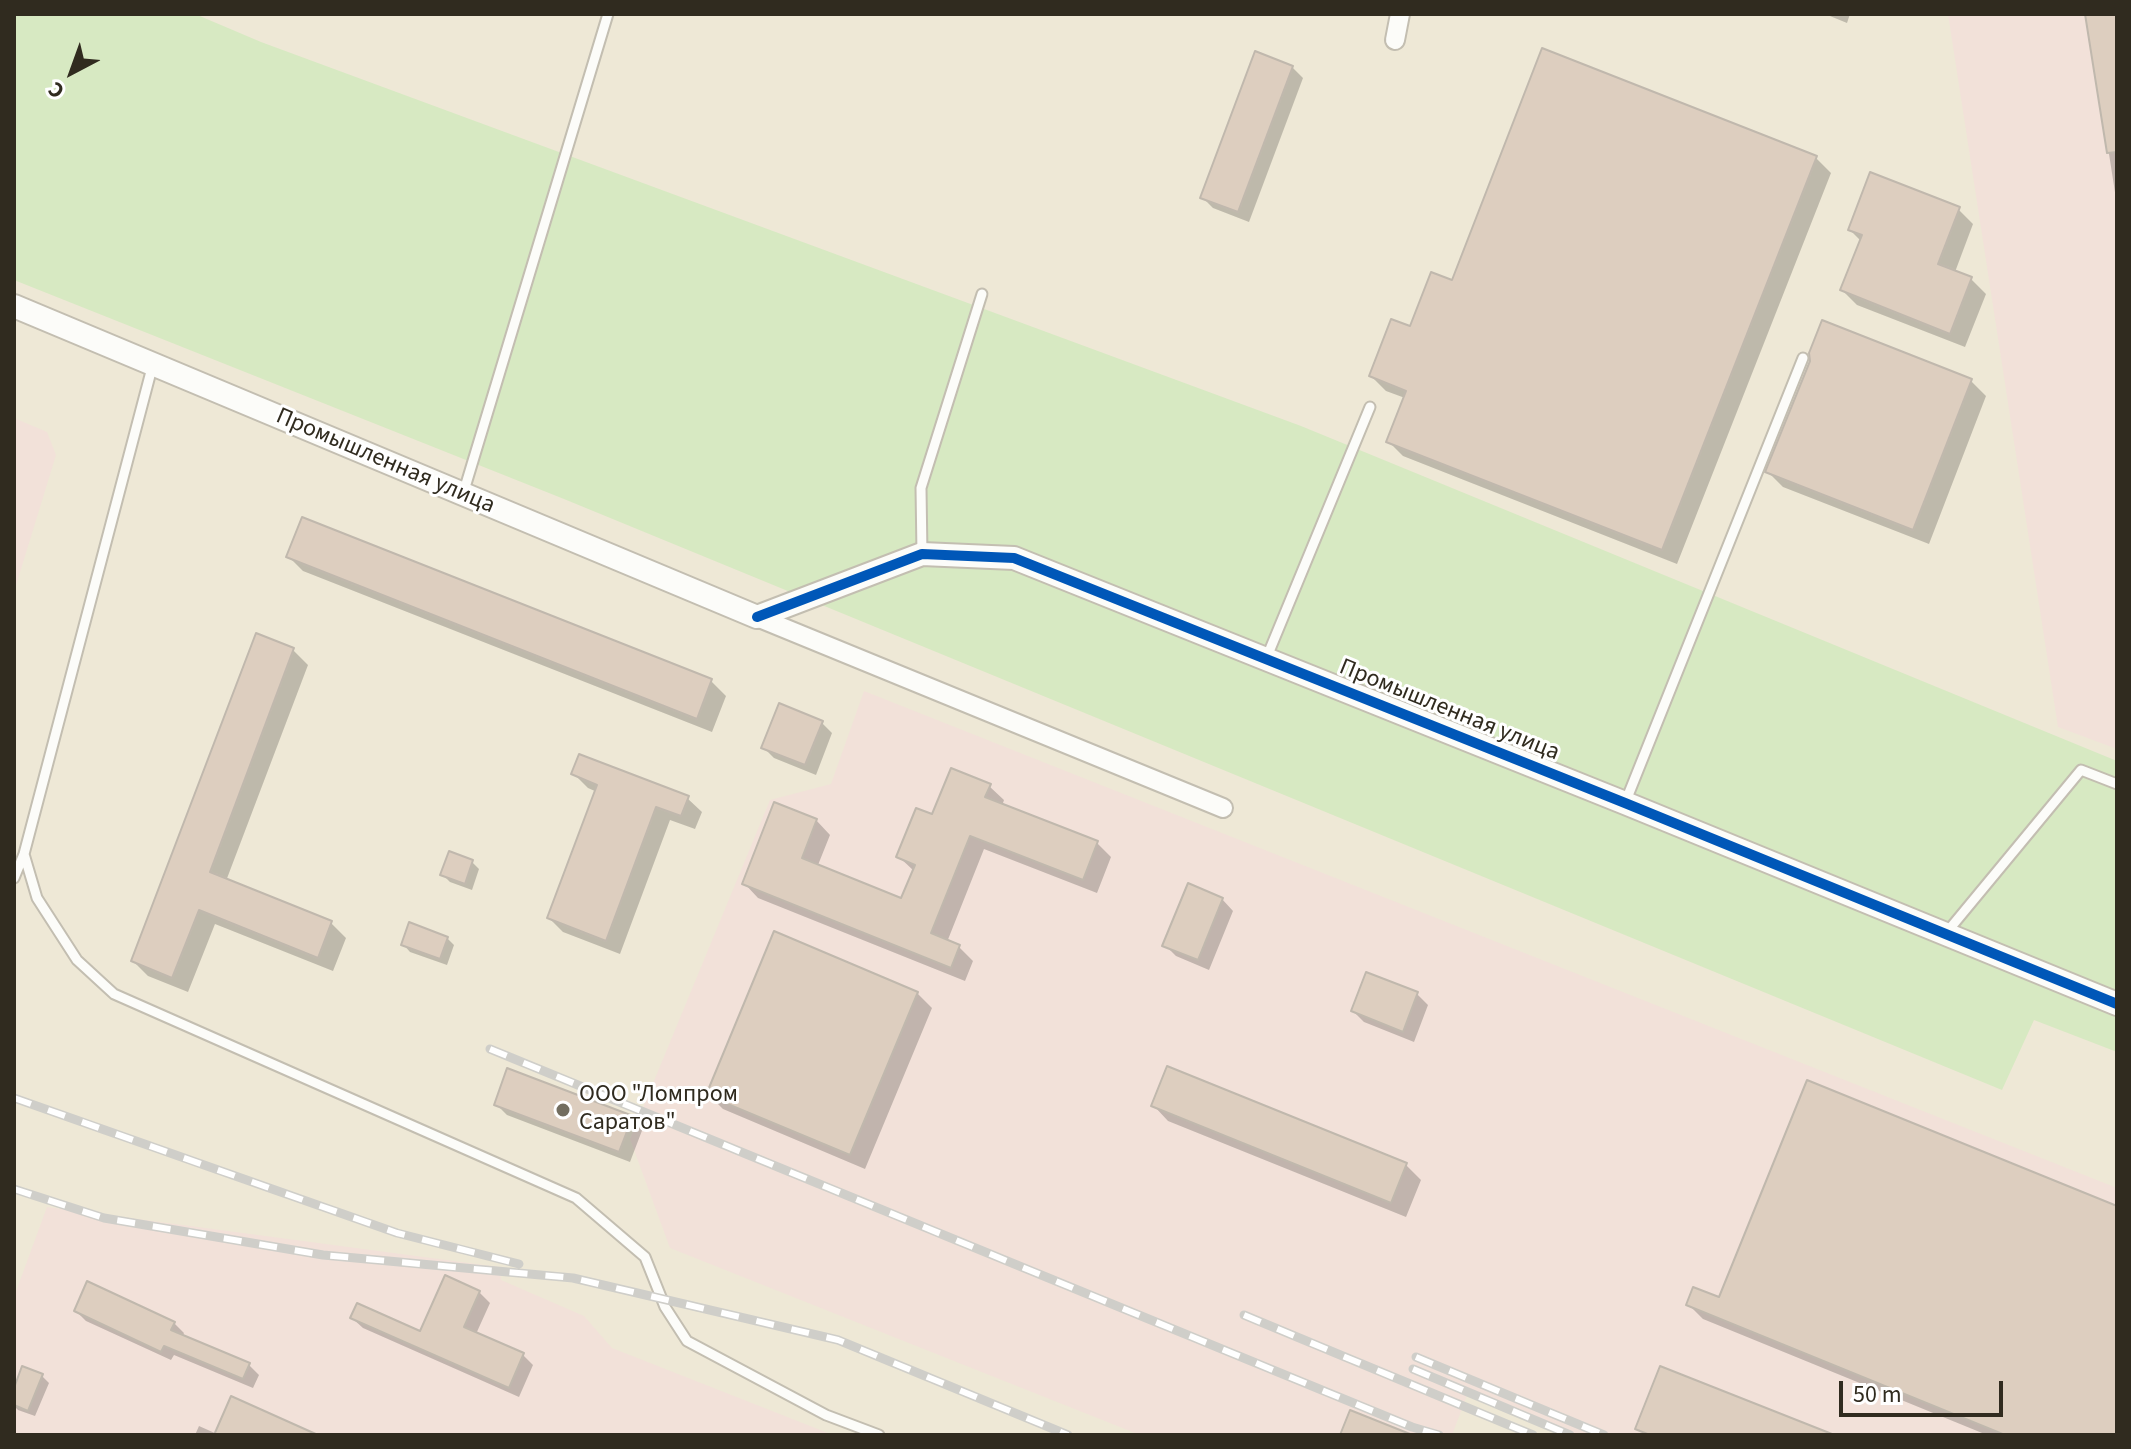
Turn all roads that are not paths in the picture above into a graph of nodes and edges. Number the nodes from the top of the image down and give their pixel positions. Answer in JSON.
{"nodes":[{"id":1,"x":608,"y":14,"type":"edge"},
{"id":2,"x":1400,"y":14,"type":"edge"},
{"id":3,"x":1395,"y":40,"type":"dead end"},
{"id":4,"x":982,"y":294,"type":"dead end"},
{"id":5,"x":14,"y":306,"type":"edge"},
{"id":6,"x":1803,"y":358,"type":"dead end"},
{"id":7,"x":153,"y":364,"type":"junction"},
{"id":8,"x":1370,"y":407,"type":"dead end"},
{"id":9,"x":463,"y":494,"type":"junction"},
{"id":10,"x":922,"y":554,"type":"junction"},
{"id":11,"x":757,"y":617,"type":"junction"},
{"id":12,"x":1266,"y":659,"type":"junction"},
{"id":13,"x":2117,"y":784,"type":"edge"},
{"id":14,"x":1625,"y":803,"type":"junction"},
{"id":15,"x":1223,"y":808,"type":"dead end"},
{"id":16,"x":24,"y":854,"type":"junction"},
{"id":17,"x":14,"y":878,"type":"edge"},
{"id":18,"x":1945,"y":934,"type":"junction"},
{"id":19,"x":2117,"y":1004,"type":"edge"},
{"id":20,"x":879,"y":1435,"type":"edge"}],
"edges":[{"from":1,"to":9,"type":"lane"},
{"from":2,"to":3,"type":"street"},
{"from":4,"to":10,"type":"lane"},
{"from":5,"to":7,"type":"street","name":"Промышленная улица"},
{"from":6,"to":14,"type":"lane"},
{"from":7,"to":9,"type":"street","name":"Промышленная улица"},
{"from":7,"to":16,"type":"lane"},
{"from":8,"to":12,"type":"lane"},
{"from":9,"to":11,"type":"street","name":"Промышленная улица"},
{"from":10,"to":11,"type":"street","name":"Промышленная улица"},
{"from":10,"to":12,"type":"street","name":"Промышленная улица"},
{"from":11,"to":15,"type":"street","name":"Промышленная улица"},
{"from":12,"to":14,"type":"street","name":"Промышленная улица"},
{"from":13,"to":18,"type":"lane"},
{"from":14,"to":18,"type":"street","name":"Промышленная улица"},
{"from":16,"to":17,"type":"lane"},
{"from":16,"to":20,"type":"lane"},
{"from":18,"to":19,"type":"street","name":"Промышленная улица"}]}
